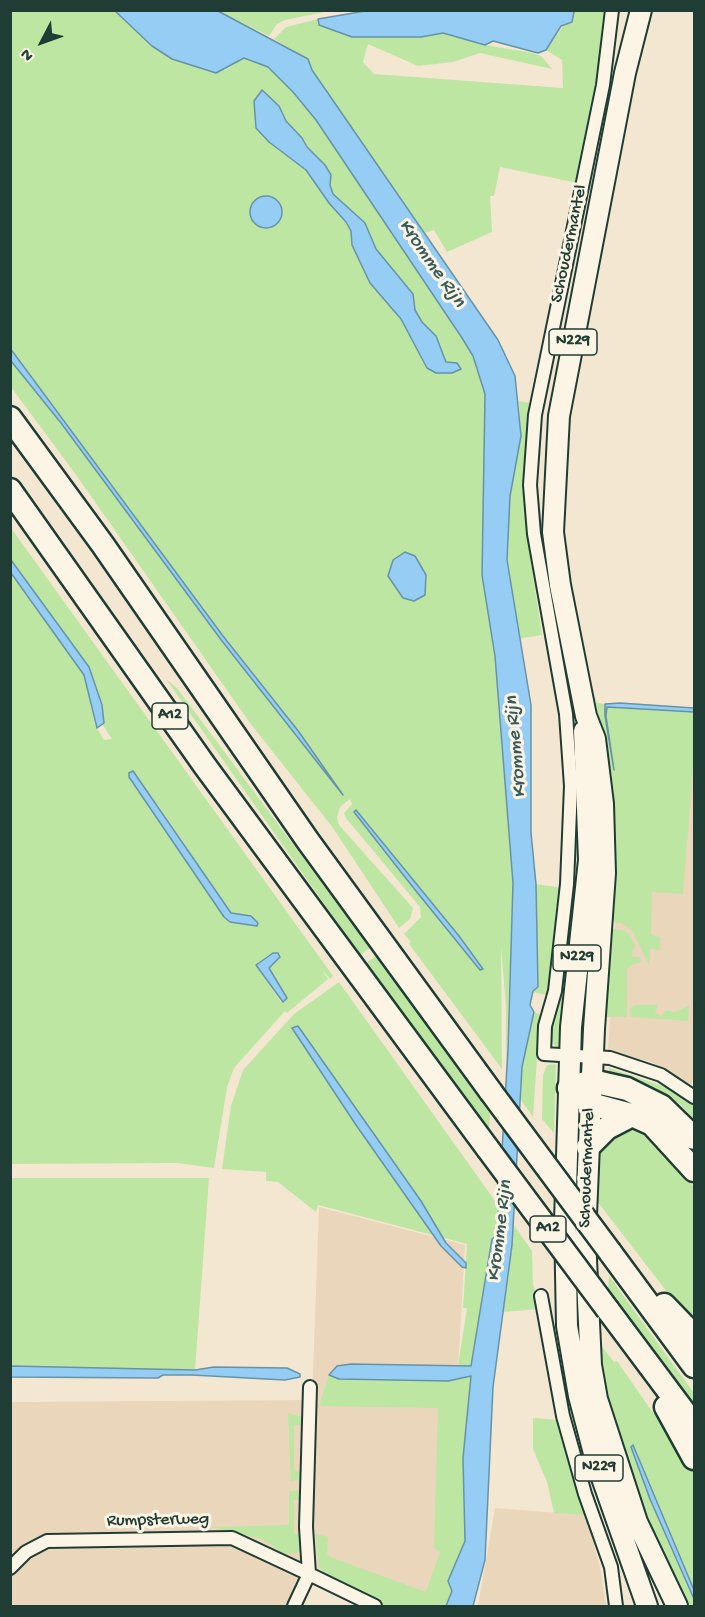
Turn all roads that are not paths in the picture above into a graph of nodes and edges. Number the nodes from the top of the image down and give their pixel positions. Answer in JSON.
{"nodes":[{"id":1,"x":612,"y":10,"type":"edge"},
{"id":2,"x":628,"y":10,"type":"edge"},
{"id":3,"x":641,"y":10,"type":"edge"},
{"id":4,"x":625,"y":73,"type":"junction"},
{"id":5,"x":10,"y":418,"type":"edge"},
{"id":6,"x":10,"y":490,"type":"edge"},
{"id":7,"x":545,"y":548,"type":"junction"},
{"id":8,"x":586,"y":716,"type":"junction"},
{"id":9,"x":571,"y":1056,"type":"junction"},
{"id":10,"x":593,"y":1057,"type":"junction"},
{"id":11,"x":592,"y":1081,"type":"junction"},
{"id":12,"x":569,"y":1088,"type":"junction"},
{"id":13,"x":694,"y":1097,"type":"edge"},
{"id":14,"x":591,"y":1104,"type":"junction"},
{"id":15,"x":632,"y":1115,"type":"junction"},
{"id":16,"x":694,"y":1138,"type":"edge"},
{"id":17,"x":588,"y":1147,"type":"junction"},
{"id":18,"x":694,"y":1170,"type":"edge"},
{"id":19,"x":609,"y":1252,"type":"junction"},
{"id":20,"x":541,"y":1296,"type":"dead end"},
{"id":21,"x":627,"y":1335,"type":"junction"},
{"id":22,"x":694,"y":1336,"type":"edge"},
{"id":23,"x":694,"y":1366,"type":"edge"},
{"id":24,"x":310,"y":1387,"type":"dead end"},
{"id":25,"x":694,"y":1425,"type":"edge"},
{"id":26,"x":694,"y":1458,"type":"edge"},
{"id":27,"x":10,"y":1568,"type":"edge"},
{"id":28,"x":309,"y":1574,"type":"junction"},
{"id":29,"x":671,"y":1605,"type":"edge"},
{"id":30,"x":294,"y":1606,"type":"edge"},
{"id":31,"x":375,"y":1606,"type":"edge"},
{"id":32,"x":616,"y":1606,"type":"edge"},
{"id":33,"x":647,"y":1606,"type":"edge"}],
"edges":[{"from":1,"to":7,"type":"street","name":"Schoudermantel"},
{"from":2,"to":4,"type":"main road","name":"Schoudermantel","number":"N229"},
{"from":3,"to":4,"type":"main road","name":"Schoudermantel","number":"N229"},
{"from":4,"to":7,"type":"main road","name":"Schoudermantel","number":"N229"},
{"from":5,"to":19,"type":"highway","number":"A12","bridge":true},
{"from":6,"to":21,"type":"highway","number":"A12","bridge":true},
{"from":7,"to":8,"type":"main road","name":"Schoudermantel","number":"N229"},
{"from":7,"to":9,"type":"street","name":"Schoudermantel"},
{"from":8,"to":9,"type":"main road","name":"Schoudermantel","number":"N229"},
{"from":8,"to":10,"type":"main road","name":"Schoudermantel","number":"N229"},
{"from":9,"to":10,"type":"street"},
{"from":9,"to":12,"type":"main road","name":"Schoudermantel","number":"N229"},
{"from":10,"to":11,"type":"main road","name":"Schoudermantel","number":"N229"},
{"from":10,"to":13,"type":"street"},
{"from":11,"to":12,"type":"highway"},
{"from":11,"to":14,"type":"main road","name":"Schoudermantel","number":"N229"},
{"from":11,"to":16,"type":"highway"},
{"from":12,"to":14,"type":"highway"},
{"from":12,"to":33,"type":"main road","name":"Schoudermantel","number":"N229"},
{"from":14,"to":15,"type":"highway"},
{"from":14,"to":17,"type":"main road","name":"Schoudermantel","number":"N229"},
{"from":15,"to":17,"type":"highway"},
{"from":15,"to":18,"type":"highway"},
{"from":17,"to":29,"type":"main road","name":"Schoudermantel","number":"N229"},
{"from":19,"to":22,"type":"highway","number":"A12"},
{"from":19,"to":23,"type":"highway","number":"A12"},
{"from":20,"to":32,"type":"street"},
{"from":21,"to":25,"type":"highway","number":"A12"},
{"from":21,"to":26,"type":"highway","number":"A12"},
{"from":24,"to":28,"type":"street"},
{"from":27,"to":28,"type":"street","name":"Rumpsterweg"},
{"from":28,"to":30,"type":"street"},
{"from":28,"to":31,"type":"street","name":"Rumpsterweg"}]}
